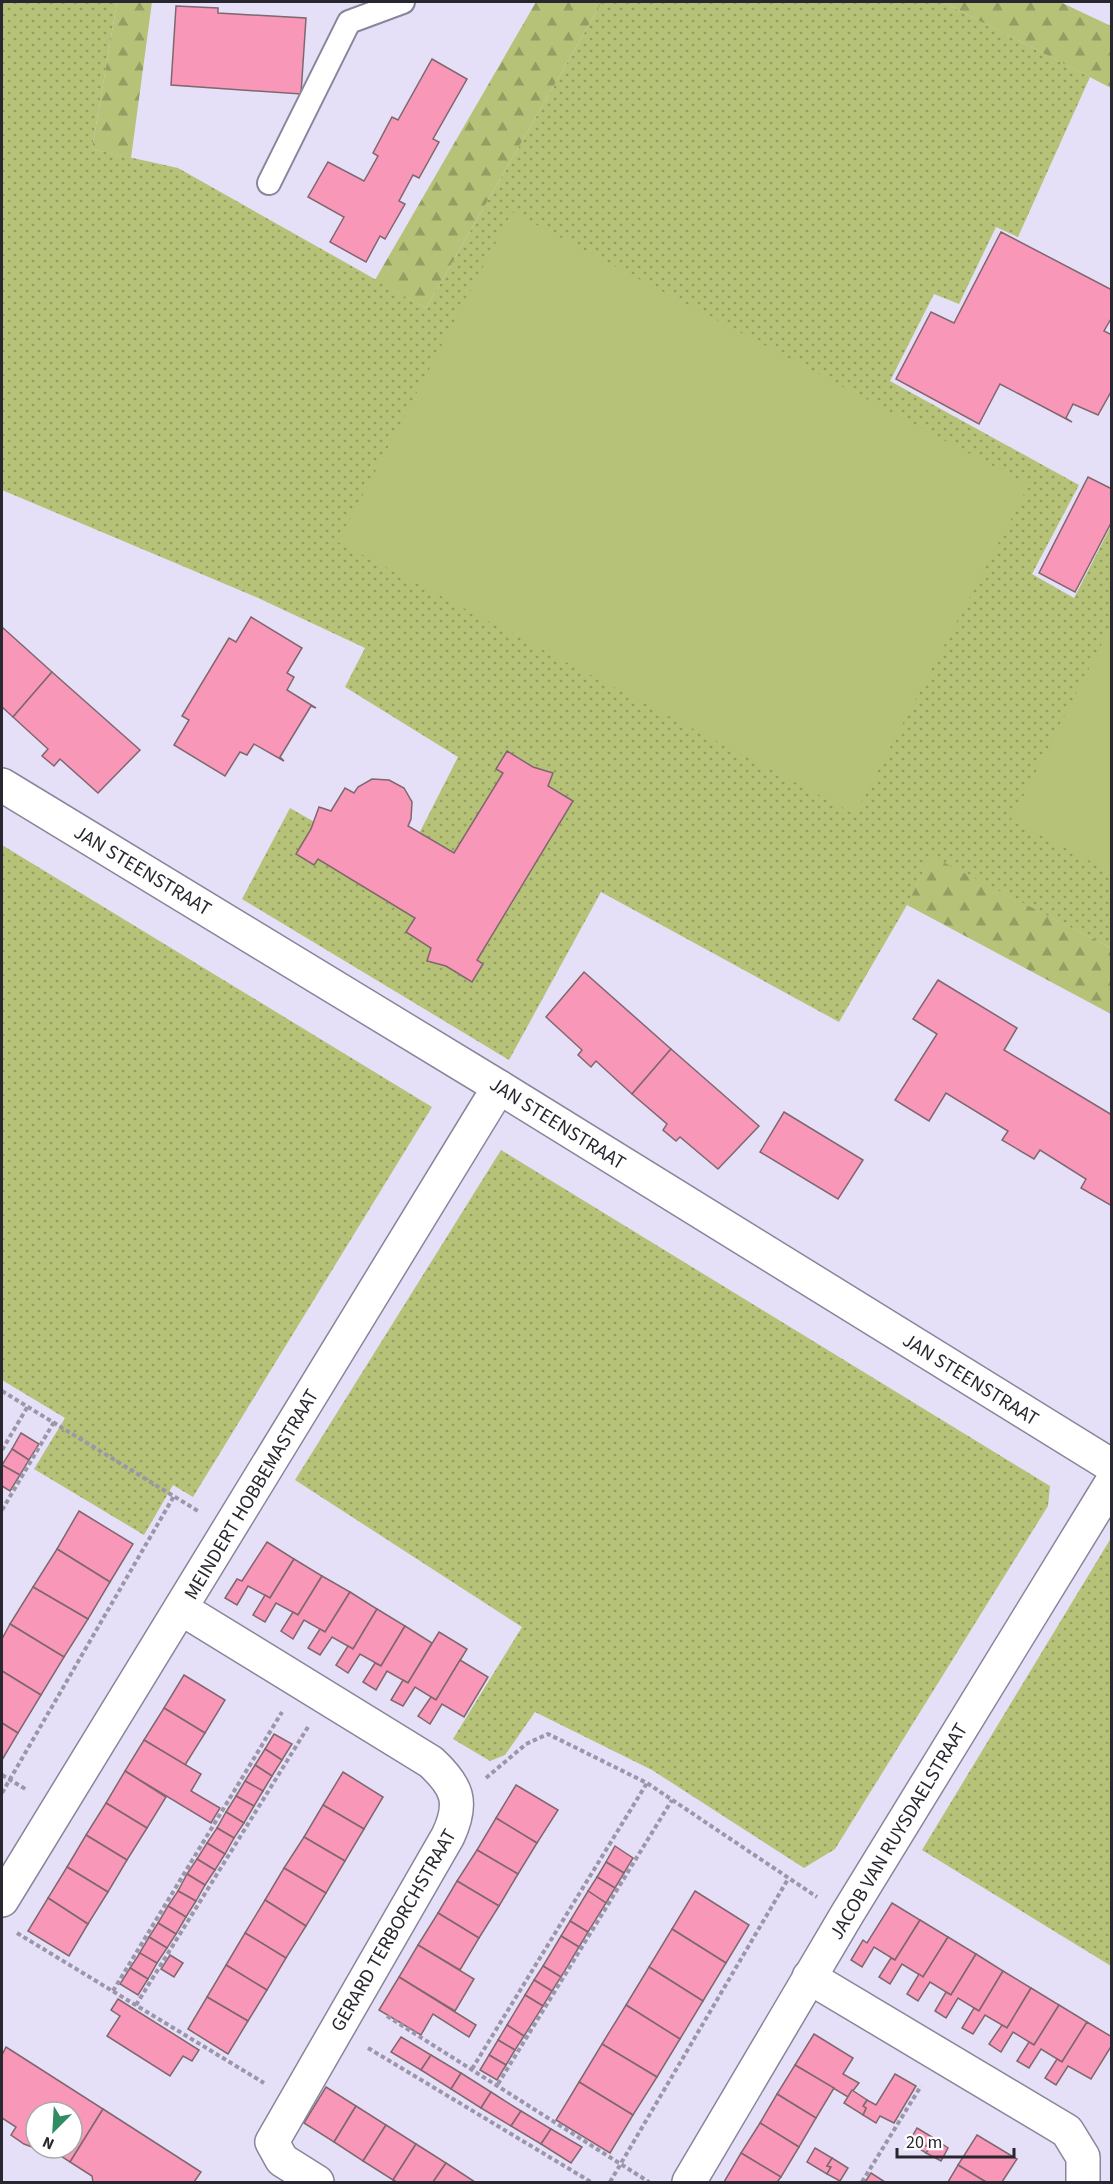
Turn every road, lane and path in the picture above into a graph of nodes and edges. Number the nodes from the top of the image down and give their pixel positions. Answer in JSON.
{"nodes":[{"id":1,"x":403,"y":2,"type":"edge"},
{"id":2,"x":269,"y":183,"type":"dead end"},
{"id":3,"x":2,"y":785,"type":"edge"},
{"id":4,"x":499,"y":1087,"type":"junction"},
{"id":5,"x":2,"y":1391,"type":"edge"},
{"id":6,"x":28,"y":1406,"type":"junction"},
{"id":7,"x":54,"y":1422,"type":"junction"},
{"id":8,"x":2,"y":1450,"type":"edge"},
{"id":9,"x":1112,"y":1466,"type":"edge"},
{"id":10,"x":1112,"y":1482,"type":"edge"},
{"id":11,"x":174,"y":1496,"type":"junction"},
{"id":12,"x":2,"y":1510,"type":"edge"},
{"id":13,"x":230,"y":1530,"type":"junction"},
{"id":14,"x":182,"y":1609,"type":"junction"},
{"id":15,"x":314,"y":1689,"type":"junction"},
{"id":16,"x":647,"y":1783,"type":"junction"},
{"id":17,"x":2,"y":1793,"type":"edge"},
{"id":18,"x":456,"y":1793,"type":"junction"},
{"id":19,"x":672,"y":1800,"type":"junction"},
{"id":20,"x":788,"y":1879,"type":"junction"},
{"id":21,"x":7,"y":1915,"type":"edge"},
{"id":22,"x":846,"y":1916,"type":"junction"},
{"id":23,"x":809,"y":1977,"type":"junction"},
{"id":24,"x":113,"y":1991,"type":"junction"},
{"id":25,"x":356,"y":1996,"type":"junction"},
{"id":26,"x":136,"y":2005,"type":"junction"},
{"id":27,"x":337,"y":2030,"type":"junction"},
{"id":28,"x":941,"y":2054,"type":"junction"},
{"id":29,"x":472,"y":2069,"type":"junction"},
{"id":30,"x":498,"y":2084,"type":"junction"},
{"id":31,"x":296,"y":2102,"type":"junction"},
{"id":32,"x":621,"y":2164,"type":"junction"},
{"id":33,"x":316,"y":2182,"type":"edge"},
{"id":34,"x":591,"y":2182,"type":"edge"},
{"id":35,"x":610,"y":2182,"type":"edge"},
{"id":36,"x":650,"y":2182,"type":"edge"},
{"id":37,"x":689,"y":2182,"type":"edge"},
{"id":38,"x":862,"y":2182,"type":"edge"},
{"id":39,"x":1083,"y":2182,"type":"edge"}],
"edges":[{"from":1,"to":2,"type":"lane"},
{"from":3,"to":4,"type":"street","name":"JAN STEENSTRAAT"},
{"from":4,"to":9,"type":"street","name":"JAN STEENSTRAAT"},
{"from":4,"to":13,"type":"street","name":"MEINDERT HOBBEMASTRAAT"},
{"from":5,"to":6,"type":"path"},
{"from":6,"to":7,"type":"path"},
{"from":6,"to":8,"type":"path"},
{"from":7,"to":11,"type":"path"},
{"from":7,"to":12,"type":"path"},
{"from":10,"to":22,"type":"street","name":"JACOB VAN RUYSDAELSTRAAT"},
{"from":11,"to":13,"type":"path"},
{"from":11,"to":17,"type":"path"},
{"from":13,"to":14,"type":"street","name":"MEINDERT HOBBEMASTRAAT"},
{"from":14,"to":15,"type":"street"},
{"from":14,"to":21,"type":"street","name":"MEINDERT HOBBEMASTRAAT"},
{"from":15,"to":18,"type":"street"},
{"from":15,"to":24,"type":"path"},
{"from":15,"to":26,"type":"path"},
{"from":16,"to":18,"type":"path"},
{"from":16,"to":19,"type":"path"},
{"from":16,"to":29,"type":"path"},
{"from":18,"to":25,"type":"street","name":"GERARD TERBORCHSTRAAT"},
{"from":19,"to":20,"type":"path"},
{"from":19,"to":30,"type":"path"},
{"from":20,"to":22,"type":"path"},
{"from":20,"to":32,"type":"path"},
{"from":21,"to":24,"type":"path"},
{"from":22,"to":23,"type":"street","name":"JACOB VAN RUYSDAELSTRAAT"},
{"from":23,"to":28,"type":"street"},
{"from":23,"to":37,"type":"street","name":"JACOB VAN RUYSDAELSTRAAT"},
{"from":24,"to":26,"type":"path"},
{"from":25,"to":27,"type":"street","name":"GERARD TERBORCHSTRAAT"},
{"from":25,"to":29,"type":"path"},
{"from":26,"to":31,"type":"path"},
{"from":27,"to":31,"type":"street","name":"GERARD TERBORCHSTRAAT"},
{"from":27,"to":34,"type":"path"},
{"from":28,"to":38,"type":"path"},
{"from":28,"to":39,"type":"street"},
{"from":29,"to":30,"type":"path"},
{"from":30,"to":32,"type":"path"},
{"from":31,"to":33,"type":"street","name":"GERARD TERBORCHSTRAAT"},
{"from":32,"to":35,"type":"path"},
{"from":32,"to":36,"type":"path"}]}
